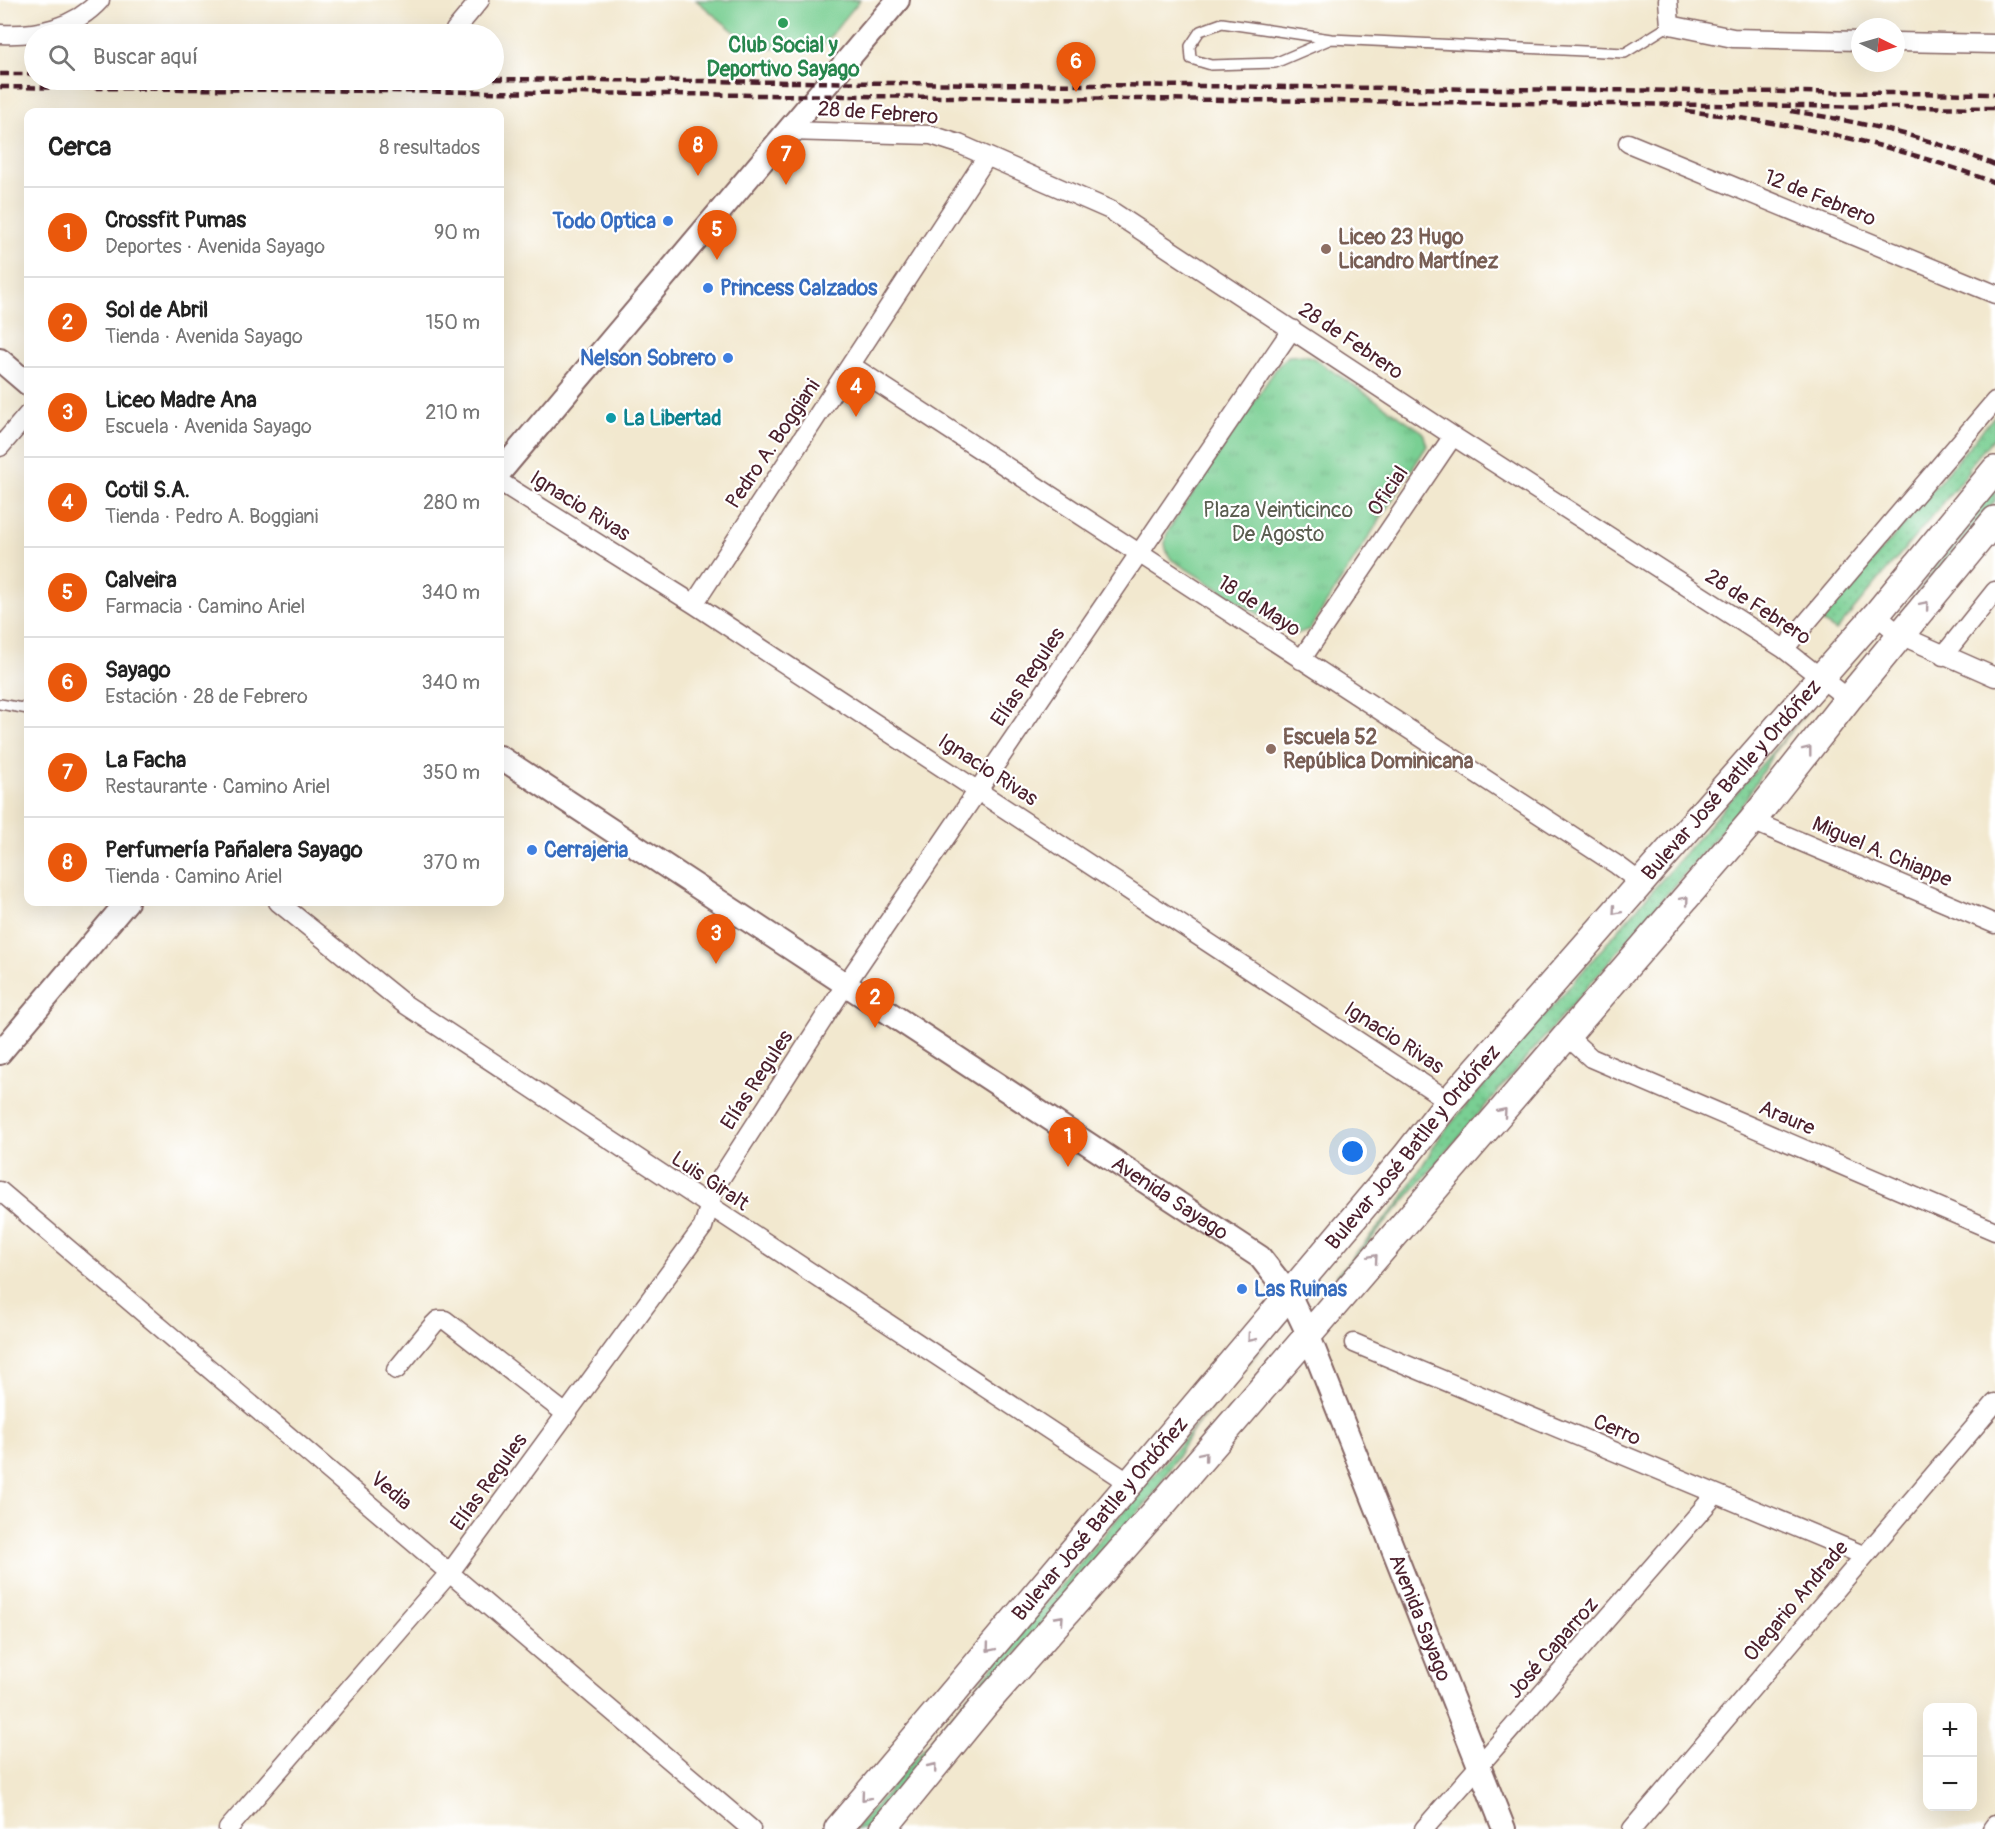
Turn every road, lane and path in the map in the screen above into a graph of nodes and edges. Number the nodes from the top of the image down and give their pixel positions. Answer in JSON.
{"nodes":[{"id":1,"x":100,"y":0,"type":"edge"},
{"id":2,"x":480,"y":0,"type":"edge"},
{"id":3,"x":898,"y":0,"type":"edge"},
{"id":4,"x":1668,"y":0,"type":"edge"},
{"id":5,"x":64,"y":24,"type":"edge"},
{"id":6,"x":459,"y":24,"type":"edge"},
{"id":7,"x":1670,"y":25,"type":"junction"},
{"id":8,"x":0,"y":34,"type":"edge"},
{"id":9,"x":24,"y":34,"type":"edge"},
{"id":10,"x":1331,"y":39,"type":"junction"},
{"id":11,"x":1851,"y":41,"type":"edge"},
{"id":12,"x":1905,"y":42,"type":"edge"},
{"id":13,"x":1995,"y":44,"type":"edge"},
{"id":14,"x":787,"y":131,"type":"junction"},
{"id":15,"x":1628,"y":143,"type":"dead end"},
{"id":16,"x":986,"y":158,"type":"junction"},
{"id":17,"x":1995,"y":294,"type":"edge"},
{"id":18,"x":1292,"y":329,"type":"junction"},
{"id":19,"x":0,"y":360,"type":"edge"},
{"id":20,"x":852,"y":366,"type":"junction"},
{"id":21,"x":24,"y":378,"type":"edge"},
{"id":22,"x":1995,"y":401,"type":"edge"},
{"id":23,"x":24,"y":419,"type":"edge"},
{"id":24,"x":1453,"y":436,"type":"junction"},
{"id":25,"x":0,"y":447,"type":"edge"},
{"id":26,"x":504,"y":467,"type":"edge"},
{"id":27,"x":1995,"y":470,"type":"edge"},
{"id":28,"x":504,"y":485,"type":"edge"},
{"id":29,"x":1995,"y":520,"type":"edge"},
{"id":30,"x":1139,"y":554,"type":"junction"},
{"id":31,"x":1995,"y":591,"type":"edge"},
{"id":32,"x":694,"y":604,"type":"junction"},
{"id":33,"x":1876,"y":615,"type":"junction"},
{"id":34,"x":1900,"y":635,"type":"junction"},
{"id":35,"x":1784,"y":650,"type":"junction"},
{"id":36,"x":1943,"y":656,"type":"junction"},
{"id":37,"x":1301,"y":660,"type":"junction"},
{"id":38,"x":1822,"y":677,"type":"junction"},
{"id":39,"x":1995,"y":677,"type":"edge"},
{"id":40,"x":1848,"y":699,"type":"junction"},
{"id":41,"x":0,"y":704,"type":"edge"},
{"id":42,"x":24,"y":708,"type":"edge"},
{"id":43,"x":504,"y":760,"type":"edge"},
{"id":44,"x":978,"y":790,"type":"junction"},
{"id":45,"x":1752,"y":821,"type":"junction"},
{"id":46,"x":1641,"y":883,"type":"junction"},
{"id":47,"x":124,"y":906,"type":"edge"},
{"id":48,"x":283,"y":906,"type":"edge"},
{"id":49,"x":1995,"y":924,"type":"edge"},
{"id":50,"x":846,"y":984,"type":"junction"},
{"id":51,"x":1568,"y":1037,"type":"junction"},
{"id":52,"x":0,"y":1053,"type":"edge"},
{"id":53,"x":1449,"y":1101,"type":"junction"},
{"id":54,"x":0,"y":1191,"type":"edge"},
{"id":55,"x":709,"y":1207,"type":"junction"},
{"id":56,"x":1995,"y":1231,"type":"edge"},
{"id":57,"x":1289,"y":1294,"type":"junction"},
{"id":58,"x":1308,"y":1334,"type":"junction"},
{"id":59,"x":1354,"y":1343,"type":"dead end"},
{"id":60,"x":396,"y":1370,"type":"dead end"},
{"id":61,"x":1995,"y":1403,"type":"edge"},
{"id":62,"x":567,"y":1414,"type":"junction"},
{"id":63,"x":1128,"y":1482,"type":"junction"},
{"id":64,"x":1715,"y":1495,"type":"junction"},
{"id":65,"x":1863,"y":1555,"type":"junction"},
{"id":66,"x":451,"y":1572,"type":"junction"},
{"id":67,"x":1479,"y":1767,"type":"junction"},
{"id":68,"x":1995,"y":1825,"type":"edge"},
{"id":69,"x":228,"y":1829,"type":"edge"},
{"id":70,"x":751,"y":1829,"type":"edge"},
{"id":71,"x":838,"y":1829,"type":"edge"},
{"id":72,"x":883,"y":1829,"type":"edge"},
{"id":73,"x":1424,"y":1829,"type":"edge"},
{"id":74,"x":1504,"y":1829,"type":"edge"},
{"id":75,"x":1632,"y":1829,"type":"edge"},
{"id":76,"x":1992,"y":1829,"type":"edge"}],
"edges":[{"from":1,"to":5,"type":"street"},
{"from":2,"to":6,"type":"street"},
{"from":3,"to":14,"type":"street"},
{"from":4,"to":7,"type":"street"},
{"from":7,"to":10,"type":"lane"},
{"from":7,"to":11,"type":"street"},
{"from":8,"to":9,"type":"street"},
{"from":10,"to":10,"type":"lane"},
{"from":12,"to":13,"type":"street"},
{"from":14,"to":16,"type":"street","name":"28 de Febrero"},
{"from":14,"to":26,"type":"street"},
{"from":15,"to":17,"type":"street","name":"12 de Febrero"},
{"from":16,"to":18,"type":"street","name":"28 de Febrero"},
{"from":16,"to":20,"type":"street","name":"Pedro A. Boggiani"},
{"from":18,"to":24,"type":"street","name":"28 de Febrero"},
{"from":18,"to":30,"type":"street","name":"Elías Regules"},
{"from":19,"to":21,"type":"street"},
{"from":20,"to":30,"type":"street","name":"18 de Mayo"},
{"from":20,"to":32,"type":"street","name":"Pedro A. Boggiani"},
{"from":22,"to":35,"type":"street"},
{"from":23,"to":25,"type":"street"},
{"from":24,"to":35,"type":"street","name":"28 de Febrero"},
{"from":24,"to":37,"type":"street","name":"Oficial"},
{"from":27,"to":33,"type":"main road","name":"Bulevar José Batlle y Ordóñez"},
{"from":28,"to":32,"type":"street","name":"Ignacio Rivas"},
{"from":34,"to":29,"type":"main road","name":"Bulevar José Batlle y Ordóñez","one_way":true},
{"from":30,"to":37,"type":"street","name":"18 de Mayo"},
{"from":30,"to":44,"type":"street","name":"Elías Regules"},
{"from":31,"to":36,"type":"street"},
{"from":32,"to":44,"type":"street","name":"Ignacio Rivas"},
{"from":33,"to":34,"type":"street"},
{"from":33,"to":38,"type":"main road","name":"Bulevar José Batlle y Ordóñez"},
{"from":34,"to":36,"type":"street"},
{"from":34,"to":40,"type":"main road","name":"Bulevar José Batlle y Ordóñez"},
{"from":35,"to":38,"type":"street","name":"28 de Febrero"},
{"from":36,"to":39,"type":"street"},
{"from":37,"to":46,"type":"street","name":"18 de Mayo"},
{"from":38,"to":40,"type":"street","name":"28 de Febrero"},
{"from":38,"to":46,"type":"main road","name":"Bulevar José Batlle y Ordóñez"},
{"from":45,"to":40,"type":"main road","name":"Bulevar José Batlle y Ordóñez","one_way":true},
{"from":41,"to":42,"type":"lane"},
{"from":43,"to":50,"type":"street","name":"Avenida Sayago"},
{"from":44,"to":50,"type":"street","name":"Elías Regules"},
{"from":44,"to":53,"type":"street","name":"Ignacio Rivas"},
{"from":45,"to":49,"type":"street","name":"Miguel A. Chiappe"},
{"from":51,"to":45,"type":"main road","name":"Bulevar José Batlle y Ordóñez","one_way":true},
{"from":46,"to":53,"type":"main road","name":"Bulevar José Batlle y Ordóñez","one_way":true},
{"from":47,"to":52,"type":"street"},
{"from":48,"to":55,"type":"street","name":"Luis Giralt"},
{"from":50,"to":55,"type":"street","name":"Elías Regules"},
{"from":50,"to":57,"type":"street","name":"Avenida Sayago"},
{"from":51,"to":56,"type":"street","name":"Araure"},
{"from":58,"to":51,"type":"main road","name":"Bulevar José Batlle y Ordóñez","one_way":true},
{"from":53,"to":57,"type":"main road","name":"Bulevar José Batlle y Ordóñez"},
{"from":54,"to":66,"type":"street","name":"Vedia"},
{"from":55,"to":62,"type":"street","name":"Elías Regules"},
{"from":55,"to":63,"type":"street","name":"Luis Giralt"},
{"from":57,"to":58,"type":"street","name":"Avenida Sayago"},
{"from":57,"to":63,"type":"main road","name":"Bulevar José Batlle y Ordóñez","one_way":true},
{"from":58,"to":67,"type":"street","name":"Avenida Sayago"},
{"from":72,"to":58,"type":"main road","name":"Bulevar José Batlle y Ordóñez","one_way":true},
{"from":59,"to":64,"type":"street","name":"Cerro"},
{"from":60,"to":62,"type":"street"},
{"from":61,"to":65,"type":"street","name":"Olegario Andrade"},
{"from":62,"to":66,"type":"street","name":"Elías Regules"},
{"from":63,"to":71,"type":"main road","name":"Bulevar José Batlle y Ordóñez","one_way":true},
{"from":64,"to":65,"type":"street","name":"Cerro"},
{"from":64,"to":67,"type":"street","name":"José Caparroz"},
{"from":65,"to":75,"type":"street","name":"Olegario Andrade"},
{"from":66,"to":69,"type":"street","name":"Elías Regules"},
{"from":66,"to":70,"type":"street","name":"Vedia"},
{"from":67,"to":73,"type":"street","name":"José Caparroz"},
{"from":67,"to":74,"type":"street","name":"Avenida Sayago"},
{"from":68,"to":76,"type":"street"}]}
